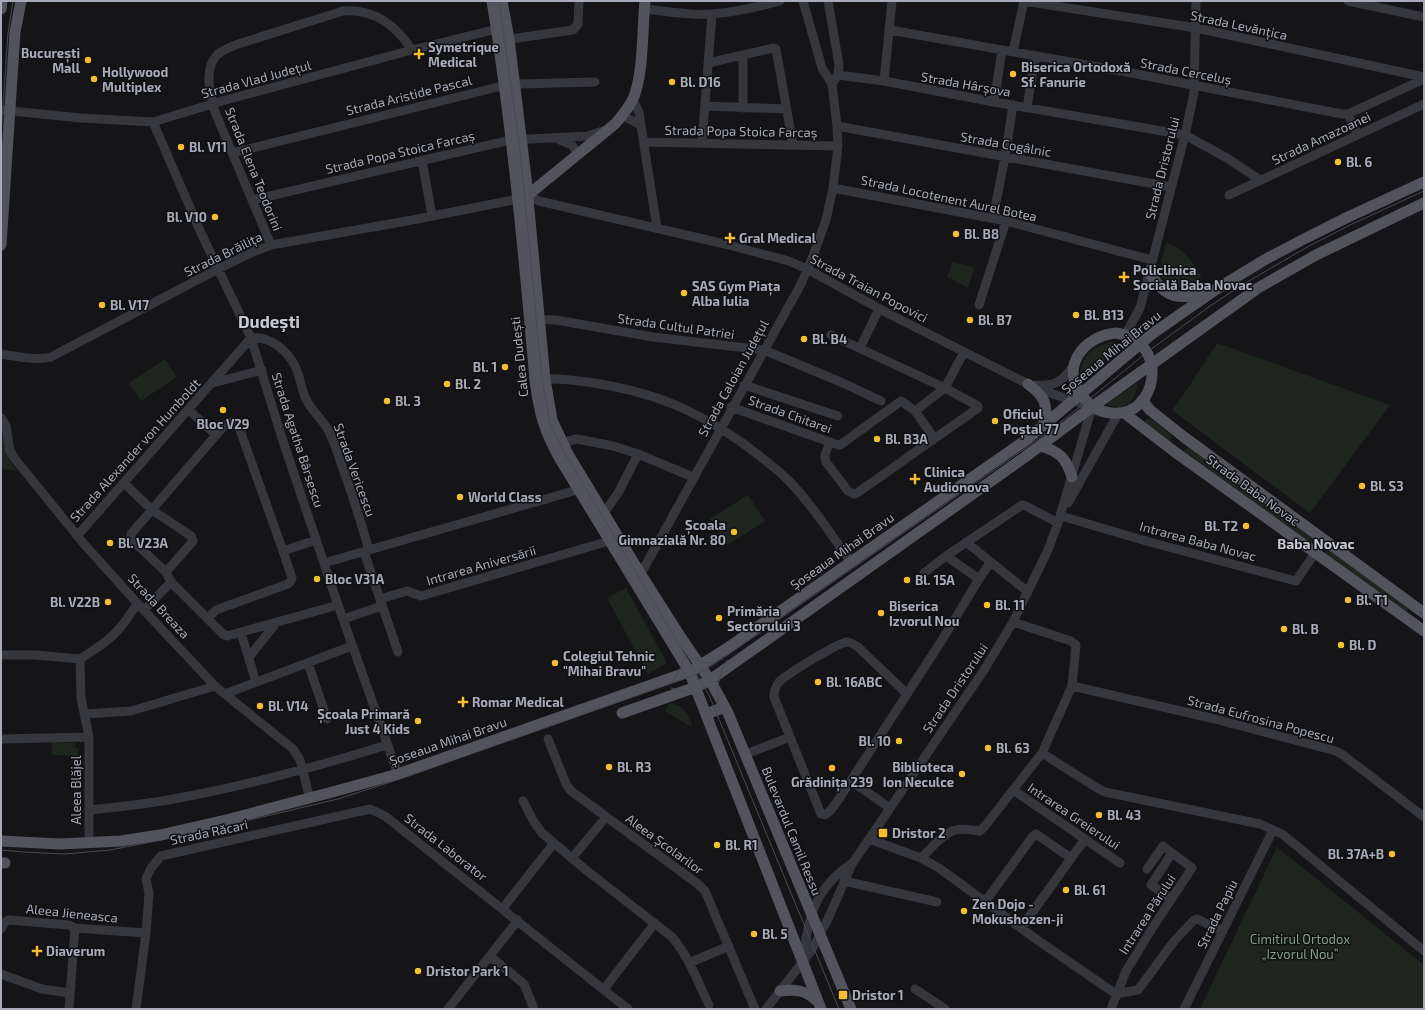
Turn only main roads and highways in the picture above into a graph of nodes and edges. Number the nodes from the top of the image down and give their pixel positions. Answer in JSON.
{"nodes":[{"id":1,"x":2,"y":1,"type":"edge"},
{"id":2,"x":21,"y":1,"type":"edge"},
{"id":3,"x":492,"y":1,"type":"edge"},
{"id":4,"x":502,"y":1,"type":"edge"},
{"id":5,"x":644,"y":5,"type":"edge"},
{"id":6,"x":1,"y":9,"type":"edge"},
{"id":7,"x":502,"y":28,"type":"junction"},
{"id":8,"x":5,"y":110,"type":"edge"},
{"id":9,"x":1424,"y":182,"type":"edge"},
{"id":10,"x":523,"y":197,"type":"junction"},
{"id":11,"x":1424,"y":203,"type":"edge"},
{"id":12,"x":1,"y":245,"type":"edge"},
{"id":13,"x":1150,"y":265,"type":"road end"},
{"id":14,"x":1215,"y":290,"type":"junction"},
{"id":15,"x":1140,"y":344,"type":"junction"},
{"id":16,"x":1151,"y":365,"type":"junction"},
{"id":17,"x":1028,"y":384,"type":"road end"},
{"id":18,"x":1076,"y":397,"type":"junction"},
{"id":19,"x":1142,"y":400,"type":"junction"},
{"id":20,"x":1092,"y":407,"type":"junction"},
{"id":21,"x":1121,"y":413,"type":"junction"},
{"id":22,"x":1043,"y":426,"type":"junction"},
{"id":23,"x":1041,"y":446,"type":"junction"},
{"id":24,"x":1072,"y":478,"type":"road end"},
{"id":25,"x":584,"y":488,"type":"junction"},
{"id":26,"x":614,"y":540,"type":"junction"},
{"id":27,"x":636,"y":576,"type":"junction"},
{"id":28,"x":1424,"y":613,"type":"edge"},
{"id":29,"x":1424,"y":631,"type":"edge"},
{"id":30,"x":721,"y":652,"type":"junction"},
{"id":31,"x":700,"y":666,"type":"junction"},
{"id":32,"x":731,"y":666,"type":"junction"},
{"id":33,"x":689,"y":672,"type":"junction"},
{"id":34,"x":664,"y":680,"type":"junction"},
{"id":35,"x":710,"y":680,"type":"junction"},
{"id":36,"x":696,"y":687,"type":"junction"},
{"id":37,"x":670,"y":696,"type":"junction"},
{"id":38,"x":725,"y":707,"type":"junction"},
{"id":39,"x":622,"y":713,"type":"dead end"},
{"id":40,"x":706,"y":714,"type":"junction"},
{"id":41,"x":1,"y":841,"type":"edge"},
{"id":42,"x":780,"y":991,"type":"road end"},
{"id":43,"x":819,"y":1005,"type":"edge"},
{"id":44,"x":850,"y":1009,"type":"edge"}],
"edges":[{"from":1,"to":6,"type":"main road"},
{"from":2,"to":8,"type":"main road"},
{"from":3,"to":7,"type":"main road","name":"Calea Dudești"},
{"from":4,"to":7,"type":"main road","name":"Calea Dudești"},
{"from":5,"to":10,"type":"main road"},
{"from":7,"to":10,"type":"main road","name":"Calea Dudești"},
{"from":8,"to":12,"type":"main road"},
{"from":9,"to":14,"type":"main road","name":"Șoseaua Mihai Bravu"},
{"from":10,"to":25,"type":"main road","name":"Calea Dudești"},
{"from":11,"to":16,"type":"main road"},
{"from":13,"to":14,"type":"main road"},
{"from":14,"to":15,"type":"main road","name":"Șoseaua Mihai Bravu"},
{"from":15,"to":16,"type":"main road"},
{"from":15,"to":18,"type":"main road","name":"Șoseaua Mihai Bravu"},
{"from":15,"to":18,"type":"main road"},
{"from":16,"to":19,"type":"main road"},
{"from":16,"to":20,"type":"main road"},
{"from":17,"to":22,"type":"main road"},
{"from":18,"to":20,"type":"main road"},
{"from":18,"to":22,"type":"main road","name":"Șoseaua Mihai Bravu"},
{"from":19,"to":21,"type":"main road"},
{"from":19,"to":28,"type":"main road","name":"Strada Baba Novac"},
{"from":20,"to":21,"type":"main road"},
{"from":20,"to":23,"type":"main road"},
{"from":21,"to":29,"type":"main road","name":"Strada Baba Novac"},
{"from":22,"to":30,"type":"main road","name":"Șoseaua Mihai Bravu"},
{"from":23,"to":24,"type":"main road"},
{"from":23,"to":32,"type":"main road"},
{"from":25,"to":26,"type":"main road","name":"Calea Dudești"},
{"from":25,"to":26,"type":"main road","name":"Calea Dudești"},
{"from":26,"to":27,"type":"main road","name":"Calea Dudești"},
{"from":27,"to":31,"type":"main road","name":"Calea Dudești"},
{"from":27,"to":33,"type":"main road","name":"Calea Dudești"},
{"from":30,"to":31,"type":"main road","name":"Șoseaua Mihai Bravu"},
{"from":30,"to":32,"type":"main road"},
{"from":31,"to":33,"type":"main road","name":"Șoseaua Mihai Bravu"},
{"from":31,"to":35,"type":"main road","name":"Bulevardul Camil Ressu"},
{"from":32,"to":35,"type":"main road"},
{"from":33,"to":34,"type":"main road","name":"Șoseaua Mihai Bravu"},
{"from":33,"to":36,"type":"main road"},
{"from":34,"to":37,"type":"main road"},
{"from":34,"to":41,"type":"main road","name":"Șoseaua Mihai Bravu"},
{"from":35,"to":36,"type":"main road"},
{"from":35,"to":38,"type":"main road","name":"Bulevardul Camil Ressu"},
{"from":36,"to":37,"type":"main road"},
{"from":36,"to":40,"type":"main road"},
{"from":37,"to":39,"type":"main road"},
{"from":38,"to":40,"type":"main road"},
{"from":38,"to":44,"type":"main road","name":"Bulevardul Camil Ressu"},
{"from":40,"to":43,"type":"main road"},
{"from":42,"to":43,"type":"main road"}]}
